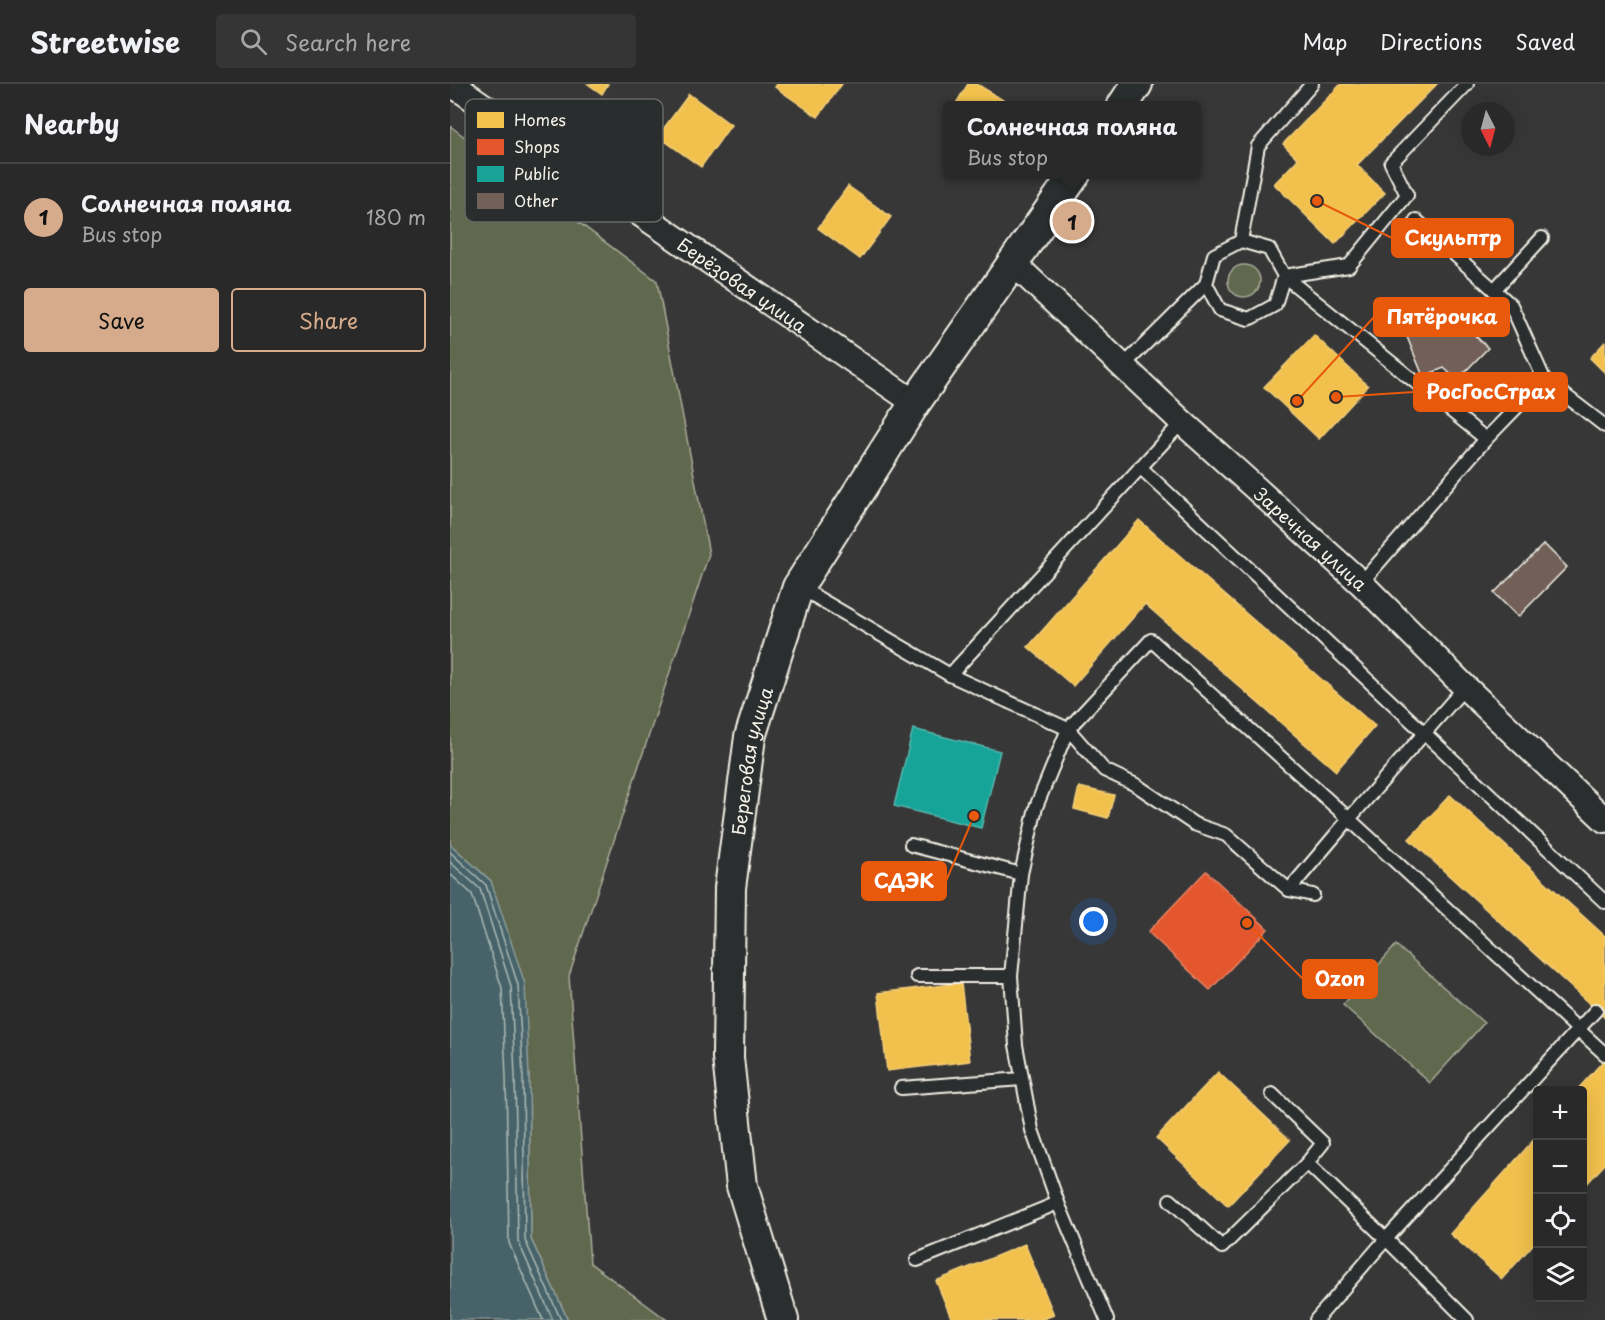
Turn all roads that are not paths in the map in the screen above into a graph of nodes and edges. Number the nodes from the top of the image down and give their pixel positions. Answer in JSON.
{"nodes":[{"id":1,"x":1137,"y":84,"type":"edge"},
{"id":2,"x":1312,"y":84,"type":"edge"},
{"id":3,"x":1467,"y":84,"type":"edge"},
{"id":4,"x":450,"y":86,"type":"edge"},
{"id":5,"x":474,"y":99,"type":"edge"},
{"id":6,"x":1126,"y":101,"type":"edge"},
{"id":7,"x":1072,"y":179,"type":"edge"},
{"id":8,"x":1416,"y":220,"type":"dead end"},
{"id":9,"x":652,"y":222,"type":"edge"},
{"id":10,"x":1542,"y":238,"type":"dead end"},
{"id":11,"x":1241,"y":241,"type":"junction"},
{"id":12,"x":1014,"y":263,"type":"junction"},
{"id":13,"x":1284,"y":276,"type":"junction"},
{"id":14,"x":1206,"y":284,"type":"junction"},
{"id":15,"x":1494,"y":290,"type":"junction"},
{"id":16,"x":1123,"y":366,"type":"junction"},
{"id":17,"x":1544,"y":379,"type":"junction"},
{"id":18,"x":915,"y":403,"type":"junction"},
{"id":19,"x":1182,"y":422,"type":"junction"},
{"id":20,"x":1605,"y":426,"type":"edge"},
{"id":21,"x":1486,"y":439,"type":"junction"},
{"id":22,"x":1140,"y":467,"type":"junction"},
{"id":23,"x":1361,"y":583,"type":"junction"},
{"id":24,"x":798,"y":587,"type":"junction"},
{"id":25,"x":950,"y":675,"type":"junction"},
{"id":26,"x":1465,"y":687,"type":"junction"},
{"id":27,"x":1068,"y":729,"type":"junction"},
{"id":28,"x":1425,"y":734,"type":"junction"},
{"id":29,"x":1349,"y":819,"type":"junction"},
{"id":30,"x":1605,"y":820,"type":"edge"},
{"id":31,"x":911,"y":845,"type":"dead end"},
{"id":32,"x":1021,"y":874,"type":"junction"},
{"id":33,"x":1289,"y":890,"type":"junction"},
{"id":34,"x":1313,"y":895,"type":"dead end"},
{"id":35,"x":1605,"y":902,"type":"edge"},
{"id":36,"x":916,"y":976,"type":"dead end"},
{"id":37,"x":1011,"y":976,"type":"junction"},
{"id":38,"x":1596,"y":1010,"type":"dead end"},
{"id":39,"x":1578,"y":1029,"type":"junction"},
{"id":40,"x":1605,"y":1054,"type":"edge"},
{"id":41,"x":1022,"y":1079,"type":"junction"},
{"id":42,"x":901,"y":1088,"type":"dead end"},
{"id":43,"x":1272,"y":1094,"type":"dead end"},
{"id":44,"x":1306,"y":1163,"type":"junction"},
{"id":45,"x":1170,"y":1200,"type":"dead end"},
{"id":46,"x":1058,"y":1203,"type":"junction"},
{"id":47,"x":1386,"y":1239,"type":"junction"},
{"id":48,"x":917,"y":1260,"type":"dead end"},
{"id":49,"x":783,"y":1320,"type":"edge"},
{"id":50,"x":1107,"y":1320,"type":"edge"},
{"id":51,"x":1316,"y":1320,"type":"edge"},
{"id":52,"x":1467,"y":1320,"type":"edge"}],
"edges":[{"from":1,"to":6,"type":"street"},
{"from":2,"to":11,"type":"lane"},
{"from":3,"to":13,"type":"lane"},
{"from":4,"to":5,"type":"street","name":"Берёзовая улица"},
{"from":7,"to":12,"type":"street","name":"Береговая улица"},
{"from":8,"to":15,"type":"lane"},
{"from":9,"to":18,"type":"street","name":"Берёзовая улица"},
{"from":10,"to":15,"type":"lane"},
{"from":11,"to":13,"type":"lane"},
{"from":11,"to":14,"type":"lane"},
{"from":12,"to":16,"type":"street","name":"Заречная улица"},
{"from":12,"to":18,"type":"street","name":"Береговая улица"},
{"from":13,"to":14,"type":"lane"},
{"from":13,"to":21,"type":"lane"},
{"from":14,"to":16,"type":"lane"},
{"from":15,"to":17,"type":"lane"},
{"from":16,"to":19,"type":"street","name":"Заречная улица"},
{"from":17,"to":20,"type":"lane"},
{"from":17,"to":21,"type":"lane"},
{"from":18,"to":24,"type":"street","name":"Береговая улица"},
{"from":19,"to":22,"type":"lane"},
{"from":19,"to":23,"type":"street","name":"Заречная улица"},
{"from":21,"to":23,"type":"lane"},
{"from":22,"to":25,"type":"lane"},
{"from":22,"to":28,"type":"lane"},
{"from":23,"to":26,"type":"street","name":"Заречная улица"},
{"from":24,"to":25,"type":"lane"},
{"from":24,"to":49,"type":"street","name":"Береговая улица"},
{"from":25,"to":27,"type":"lane"},
{"from":26,"to":28,"type":"lane"},
{"from":26,"to":30,"type":"street","name":"Заречная улица"},
{"from":27,"to":29,"type":"lane"},
{"from":27,"to":32,"type":"lane"},
{"from":27,"to":33,"type":"lane"},
{"from":28,"to":29,"type":"lane"},
{"from":28,"to":35,"type":"lane"},
{"from":29,"to":33,"type":"lane"},
{"from":29,"to":39,"type":"lane"},
{"from":31,"to":32,"type":"lane"},
{"from":32,"to":37,"type":"lane"},
{"from":33,"to":34,"type":"lane"},
{"from":36,"to":37,"type":"lane"},
{"from":37,"to":41,"type":"lane"},
{"from":38,"to":39,"type":"lane"},
{"from":39,"to":40,"type":"lane"},
{"from":39,"to":47,"type":"lane"},
{"from":41,"to":42,"type":"lane"},
{"from":41,"to":46,"type":"lane"},
{"from":43,"to":44,"type":"lane"},
{"from":44,"to":45,"type":"lane"},
{"from":44,"to":47,"type":"lane"},
{"from":46,"to":48,"type":"lane"},
{"from":46,"to":50,"type":"lane"},
{"from":47,"to":51,"type":"lane"},
{"from":47,"to":52,"type":"lane"}]}
